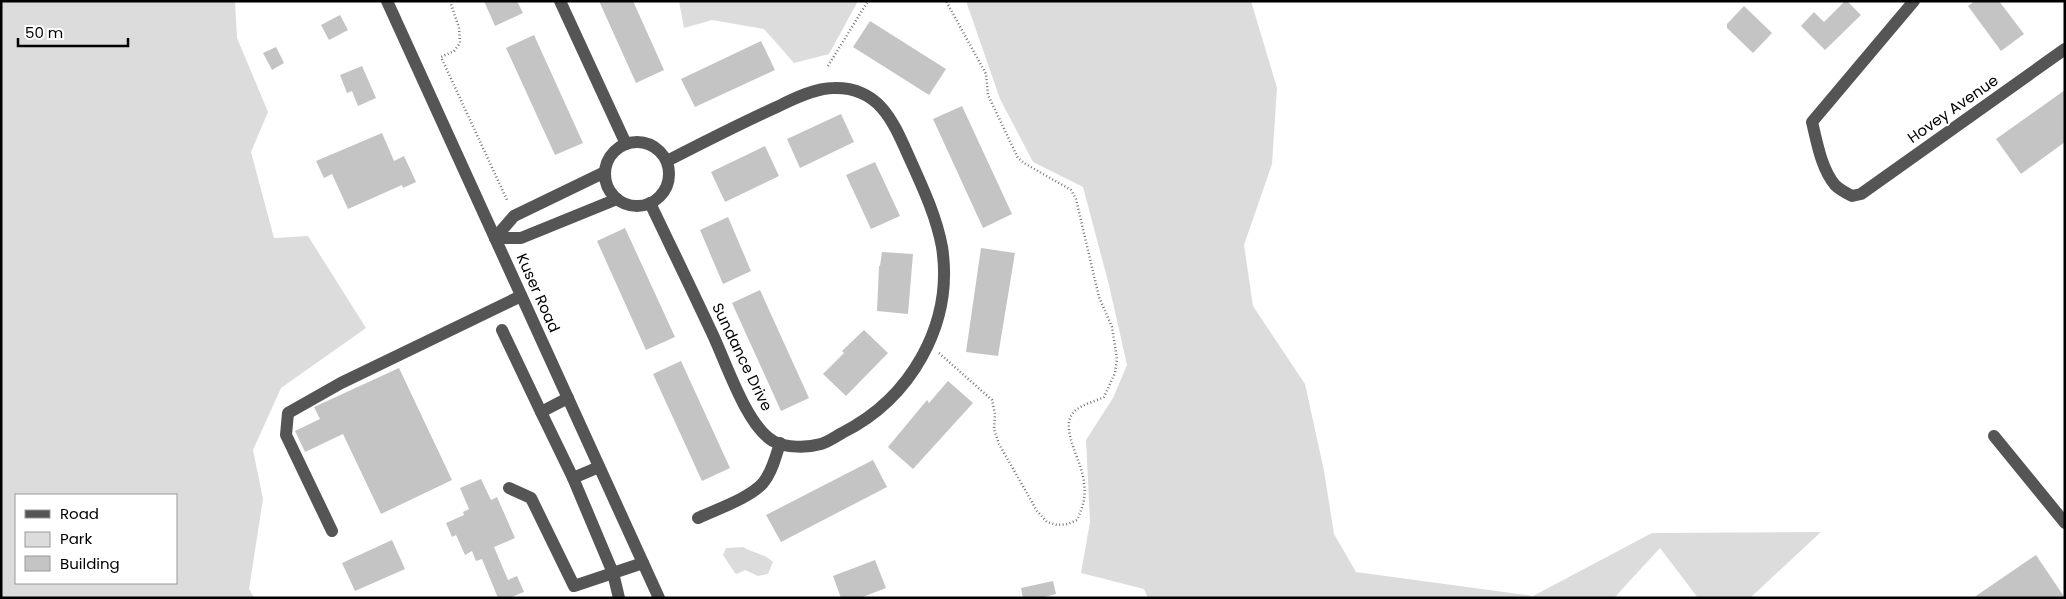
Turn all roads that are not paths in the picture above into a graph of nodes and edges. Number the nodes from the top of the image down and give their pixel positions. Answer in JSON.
{"nodes":[{"id":1,"x":387,"y":1,"type":"edge"},
{"id":2,"x":560,"y":1,"type":"edge"},
{"id":3,"x":1914,"y":1,"type":"edge"},
{"id":4,"x":2065,"y":50,"type":"edge"},
{"id":5,"x":626,"y":144,"type":"junction"},
{"id":6,"x":667,"y":160,"type":"junction"},
{"id":7,"x":605,"y":172,"type":"junction"},
{"id":8,"x":617,"y":199,"type":"junction"},
{"id":9,"x":650,"y":203,"type":"junction"},
{"id":10,"x":496,"y":238,"type":"junction"},
{"id":11,"x":521,"y":296,"type":"junction"},
{"id":12,"x":502,"y":330,"type":"dead end"},
{"id":13,"x":568,"y":398,"type":"junction"},
{"id":14,"x":541,"y":412,"type":"junction"},
{"id":15,"x":1994,"y":436,"type":"dead end"},
{"id":16,"x":780,"y":443,"type":"junction"},
{"id":17,"x":599,"y":467,"type":"junction"},
{"id":18,"x":573,"y":478,"type":"junction"},
{"id":19,"x":509,"y":488,"type":"dead end"},
{"id":20,"x":698,"y":518,"type":"dead end"},
{"id":21,"x":2065,"y":523,"type":"edge"},
{"id":22,"x":332,"y":531,"type":"dead end"},
{"id":23,"x":643,"y":563,"type":"junction"},
{"id":24,"x":613,"y":573,"type":"junction"},
{"id":25,"x":619,"y":598,"type":"edge"},
{"id":26,"x":658,"y":598,"type":"edge"}],
"edges":[{"from":1,"to":10,"type":"street","name":"Kuser Road"},
{"from":2,"to":5,"type":"street"},
{"from":3,"to":4,"type":"street","name":"Hovey Avenue"},
{"from":5,"to":6,"type":"street"},
{"from":5,"to":7,"type":"street"},
{"from":6,"to":9,"type":"street"},
{"from":6,"to":16,"type":"street","name":"Sundance Drive"},
{"from":7,"to":8,"type":"street"},
{"from":7,"to":10,"type":"street"},
{"from":8,"to":9,"type":"street"},
{"from":8,"to":10,"type":"street"},
{"from":9,"to":16,"type":"street","name":"Sundance Drive"},
{"from":10,"to":11,"type":"street","name":"Kuser Road"},
{"from":11,"to":13,"type":"street","name":"Kuser Road"},
{"from":11,"to":22,"type":"street"},
{"from":12,"to":14,"type":"street"},
{"from":13,"to":14,"type":"street"},
{"from":13,"to":17,"type":"street","name":"Kuser Road"},
{"from":14,"to":18,"type":"street"},
{"from":15,"to":21,"type":"street"},
{"from":16,"to":20,"type":"street"},
{"from":17,"to":18,"type":"street"},
{"from":17,"to":23,"type":"street","name":"Kuser Road"},
{"from":18,"to":24,"type":"street"},
{"from":19,"to":24,"type":"street"},
{"from":23,"to":24,"type":"street"},
{"from":23,"to":26,"type":"street","name":"Kuser Road"},
{"from":24,"to":25,"type":"street"}]}
